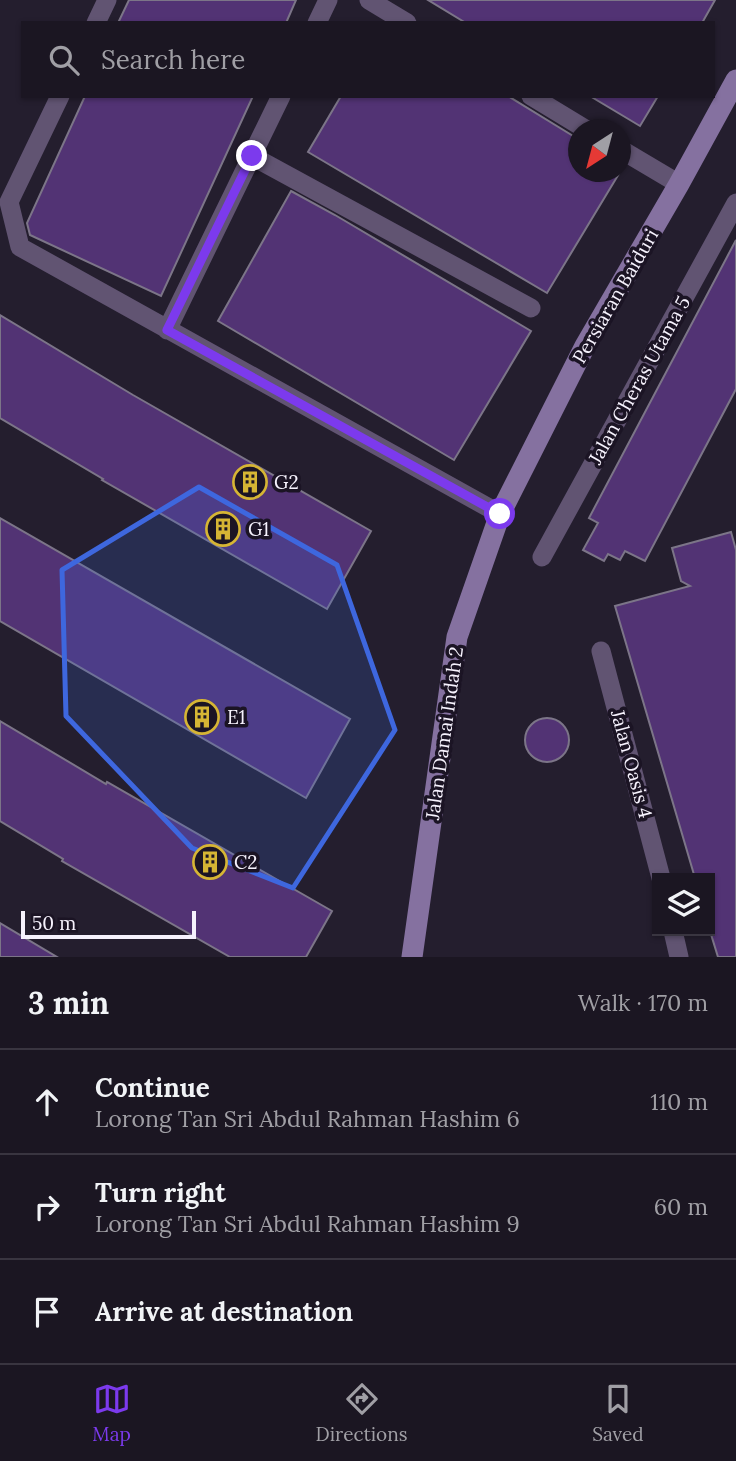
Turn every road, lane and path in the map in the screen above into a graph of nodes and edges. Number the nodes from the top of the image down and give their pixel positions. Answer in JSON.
{"nodes":[{"id":1,"x":107,"y":0,"type":"edge"},
{"id":2,"x":328,"y":0,"type":"edge"},
{"id":3,"x":369,"y":0,"type":"edge"},
{"id":4,"x":97,"y":21,"type":"edge"},
{"id":5,"x":318,"y":21,"type":"edge"},
{"id":6,"x":404,"y":21,"type":"edge"},
{"id":7,"x":736,"y":80,"type":"edge"},
{"id":8,"x":59,"y":98,"type":"edge"},
{"id":9,"x":280,"y":98,"type":"edge"},
{"id":10,"x":534,"y":98,"type":"edge"},
{"id":11,"x":569,"y":119,"type":"edge"},
{"id":12,"x":631,"y":155,"type":"edge"},
{"id":13,"x":252,"y":156,"type":"junction"},
{"id":14,"x":679,"y":184,"type":"junction"},
{"id":15,"x":736,"y":203,"type":"edge"},
{"id":16,"x":531,"y":308,"type":"dead end"},
{"id":17,"x":167,"y":330,"type":"junction"},
{"id":18,"x":500,"y":514,"type":"junction"},
{"id":19,"x":542,"y":557,"type":"dead end"},
{"id":20,"x":601,"y":651,"type":"dead end"},
{"id":21,"x":660,"y":873,"type":"edge"},
{"id":22,"x":674,"y":936,"type":"edge"},
{"id":23,"x":412,"y":957,"type":"edge"},
{"id":24,"x":679,"y":957,"type":"edge"}],
"edges":[{"from":1,"to":4,"type":"street"},
{"from":2,"to":5,"type":"street"},
{"from":3,"to":6,"type":"street"},
{"from":7,"to":14,"type":"street","name":"Persiaran Baiduri"},
{"from":8,"to":17,"type":"street"},
{"from":9,"to":13,"type":"street"},
{"from":10,"to":11,"type":"street"},
{"from":12,"to":14,"type":"street"},
{"from":13,"to":16,"type":"street"},
{"from":13,"to":17,"type":"street"},
{"from":14,"to":18,"type":"street","name":"Persiaran Baiduri"},
{"from":15,"to":19,"type":"street","name":"Jalan Cheras Utama 5"},
{"from":17,"to":18,"type":"street"},
{"from":18,"to":23,"type":"street","name":"Jalan Damai Indah 2"},
{"from":20,"to":21,"type":"street","name":"Jalan Oasis 4"},
{"from":22,"to":24,"type":"street"}]}
